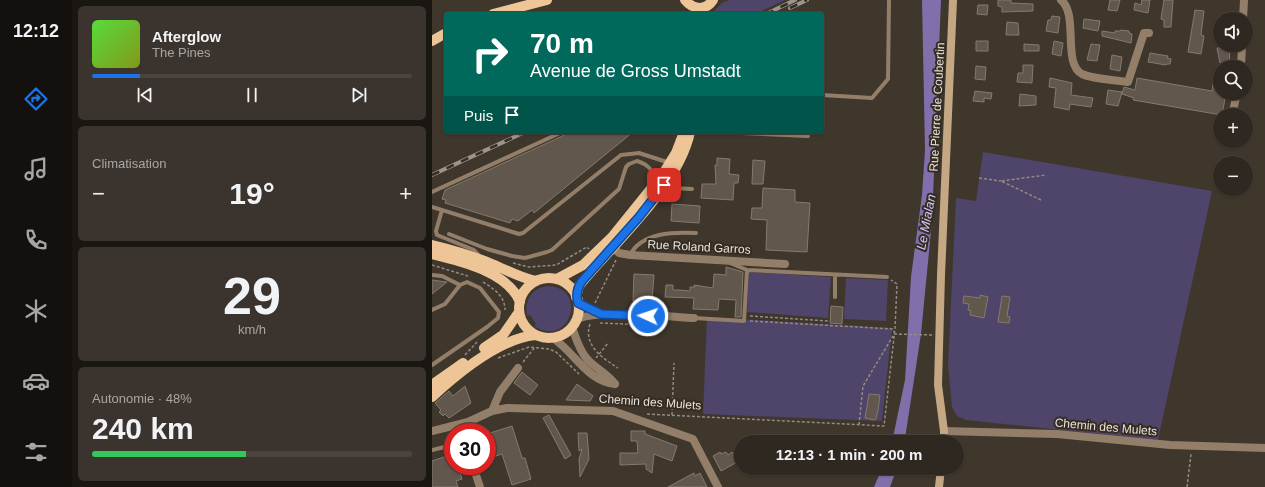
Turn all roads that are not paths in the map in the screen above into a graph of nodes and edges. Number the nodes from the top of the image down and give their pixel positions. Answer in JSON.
{"nodes":[{"id":1,"x":547,"y":0,"type":"edge"},
{"id":2,"x":953,"y":0,"type":"edge"},
{"id":3,"x":1062,"y":0,"type":"edge"},
{"id":4,"x":1244,"y":0,"type":"edge"},
{"id":5,"x":889,"y":1,"type":"dead end"},
{"id":6,"x":690,"y":7,"type":"edge"},
{"id":7,"x":708,"y":7,"type":"edge"},
{"id":8,"x":501,"y":12,"type":"edge"},
{"id":9,"x":1243,"y":12,"type":"edge"},
{"id":10,"x":1148,"y":33,"type":"dead end"},
{"id":11,"x":444,"y":34,"type":"edge"},
{"id":12,"x":432,"y":41,"type":"edge"},
{"id":13,"x":824,"y":95,"type":"edge"},
{"id":14,"x":558,"y":134,"type":"edge"},
{"id":15,"x":683,"y":134,"type":"edge"},
{"id":16,"x":689,"y":134,"type":"edge"},
{"id":17,"x":762,"y":134,"type":"edge"},
{"id":18,"x":808,"y":136,"type":"dead end"},
{"id":19,"x":674,"y":166,"type":"junction"},
{"id":20,"x":659,"y":185,"type":"junction"},
{"id":21,"x":692,"y":189,"type":"dead end"},
{"id":22,"x":432,"y":192,"type":"edge"},
{"id":23,"x":432,"y":207,"type":"edge"},
{"id":24,"x":442,"y":210,"type":"junction"},
{"id":25,"x":696,"y":233,"type":"dead end"},
{"id":26,"x":449,"y":234,"type":"dead end"},
{"id":27,"x":432,"y":245,"type":"edge"},
{"id":28,"x":616,"y":250,"type":"junction"},
{"id":29,"x":432,"y":254,"type":"edge"},
{"id":30,"x":630,"y":255,"type":"junction"},
{"id":31,"x":483,"y":261,"type":"junction"},
{"id":32,"x":724,"y":261,"type":"junction"},
{"id":33,"x":785,"y":264,"type":"dead end"},
{"id":34,"x":747,"y":270,"type":"junction"},
{"id":35,"x":432,"y":275,"type":"edge"},
{"id":36,"x":835,"y":275,"type":"junction"},
{"id":37,"x":887,"y":277,"type":"road end"},
{"id":38,"x":557,"y":280,"type":"junction"},
{"id":39,"x":536,"y":281,"type":"junction"},
{"id":40,"x":460,"y":285,"type":"junction"},
{"id":41,"x":835,"y":297,"type":"dead end"},
{"id":42,"x":577,"y":300,"type":"junction"},
{"id":43,"x":519,"y":307,"type":"junction"},
{"id":44,"x":432,"y":310,"type":"edge"},
{"id":45,"x":601,"y":314,"type":"junction"},
{"id":46,"x":694,"y":318,"type":"joint"},
{"id":47,"x":574,"y":324,"type":"junction"},
{"id":48,"x":535,"y":335,"type":"junction"},
{"id":49,"x":553,"y":338,"type":"junction"},
{"id":50,"x":432,"y":365,"type":"edge"},
{"id":51,"x":518,"y":368,"type":"road end"},
{"id":52,"x":432,"y":385,"type":"edge"},
{"id":53,"x":432,"y":397,"type":"edge"},
{"id":54,"x":492,"y":411,"type":"junction"},
{"id":55,"x":470,"y":423,"type":"edge"},
{"id":56,"x":432,"y":425,"type":"edge"},
{"id":57,"x":443,"y":428,"type":"joint"},
{"id":58,"x":432,"y":431,"type":"edge"},
{"id":59,"x":944,"y":431,"type":"junction"},
{"id":60,"x":944,"y":435,"type":"edge"},
{"id":61,"x":444,"y":447,"type":"edge"},
{"id":62,"x":1265,"y":448,"type":"edge"},
{"id":63,"x":432,"y":450,"type":"edge"},
{"id":64,"x":476,"y":475,"type":"edge"},
{"id":65,"x":940,"y":475,"type":"edge"},
{"id":66,"x":480,"y":487,"type":"edge"},
{"id":67,"x":718,"y":487,"type":"edge"},
{"id":68,"x":939,"y":487,"type":"edge"}],
"edges":[{"from":1,"to":8,"type":"main road"},
{"from":2,"to":59,"type":"street","name":"Rue Pierre de Coubertin"},
{"from":3,"to":10,"type":"street"},
{"from":4,"to":9,"type":"street"},
{"from":5,"to":13,"type":"lane"},
{"from":6,"to":7,"type":"main road"},
{"from":11,"to":12,"type":"main road"},
{"from":14,"to":22,"type":"lane"},
{"from":15,"to":19,"type":"main road"},
{"from":16,"to":19,"type":"main road"},
{"from":17,"to":18,"type":"lane"},
{"from":19,"to":20,"type":"main road"},
{"from":19,"to":24,"type":"lane"},
{"from":20,"to":21,"type":"lane"},
{"from":20,"to":26,"type":"lane"},
{"from":20,"to":28,"type":"main road"},
{"from":20,"to":38,"type":"main road"},
{"from":23,"to":24,"type":"lane"},
{"from":24,"to":31,"type":"lane"},
{"from":25,"to":30,"type":"lane"},
{"from":27,"to":31,"type":"main road"},
{"from":28,"to":30,"type":"street","name":"Rue Roland Garros"},
{"from":28,"to":42,"type":"main road"},
{"from":29,"to":43,"type":"main road"},
{"from":30,"to":32,"type":"street","name":"Rue Roland Garros"},
{"from":31,"to":39,"type":"main road"},
{"from":32,"to":33,"type":"street","name":"Rue Roland Garros"},
{"from":32,"to":34,"type":"lane"},
{"from":34,"to":36,"type":"lane"},
{"from":34,"to":46,"type":"lane"},
{"from":35,"to":40,"type":"lane"},
{"from":36,"to":37,"type":"lane"},
{"from":36,"to":41,"type":"lane"},
{"from":38,"to":39,"type":"main road"},
{"from":38,"to":42,"type":"main road"},
{"from":39,"to":43,"type":"main road"},
{"from":40,"to":44,"type":"lane"},
{"from":40,"to":50,"type":"lane"},
{"from":42,"to":45,"type":"street"},
{"from":42,"to":47,"type":"main road"},
{"from":43,"to":48,"type":"main road"},
{"from":43,"to":52,"type":"main road"},
{"from":45,"to":46,"type":"street"},
{"from":45,"to":47,"type":"street"},
{"from":47,"to":49,"type":"main road"},
{"from":47,"to":49,"type":"street"},
{"from":48,"to":49,"type":"main road"},
{"from":48,"to":53,"type":"main road"},
{"from":51,"to":54,"type":"street"},
{"from":54,"to":55,"type":"street","name":"Chemin des Mulets"},
{"from":54,"to":67,"type":"street","name":"Chemin des Mulets"},
{"from":56,"to":57,"type":"street","name":"Chemin des Mulets"},
{"from":57,"to":58,"type":"street","name":"Chemin des Mulets"},
{"from":59,"to":60,"type":"street","name":"Rue Pierre de Coubertin"},
{"from":59,"to":62,"type":"street","name":"Chemin des Mulets"},
{"from":61,"to":63,"type":"lane"},
{"from":64,"to":66,"type":"street"},
{"from":65,"to":68,"type":"street"}]}
